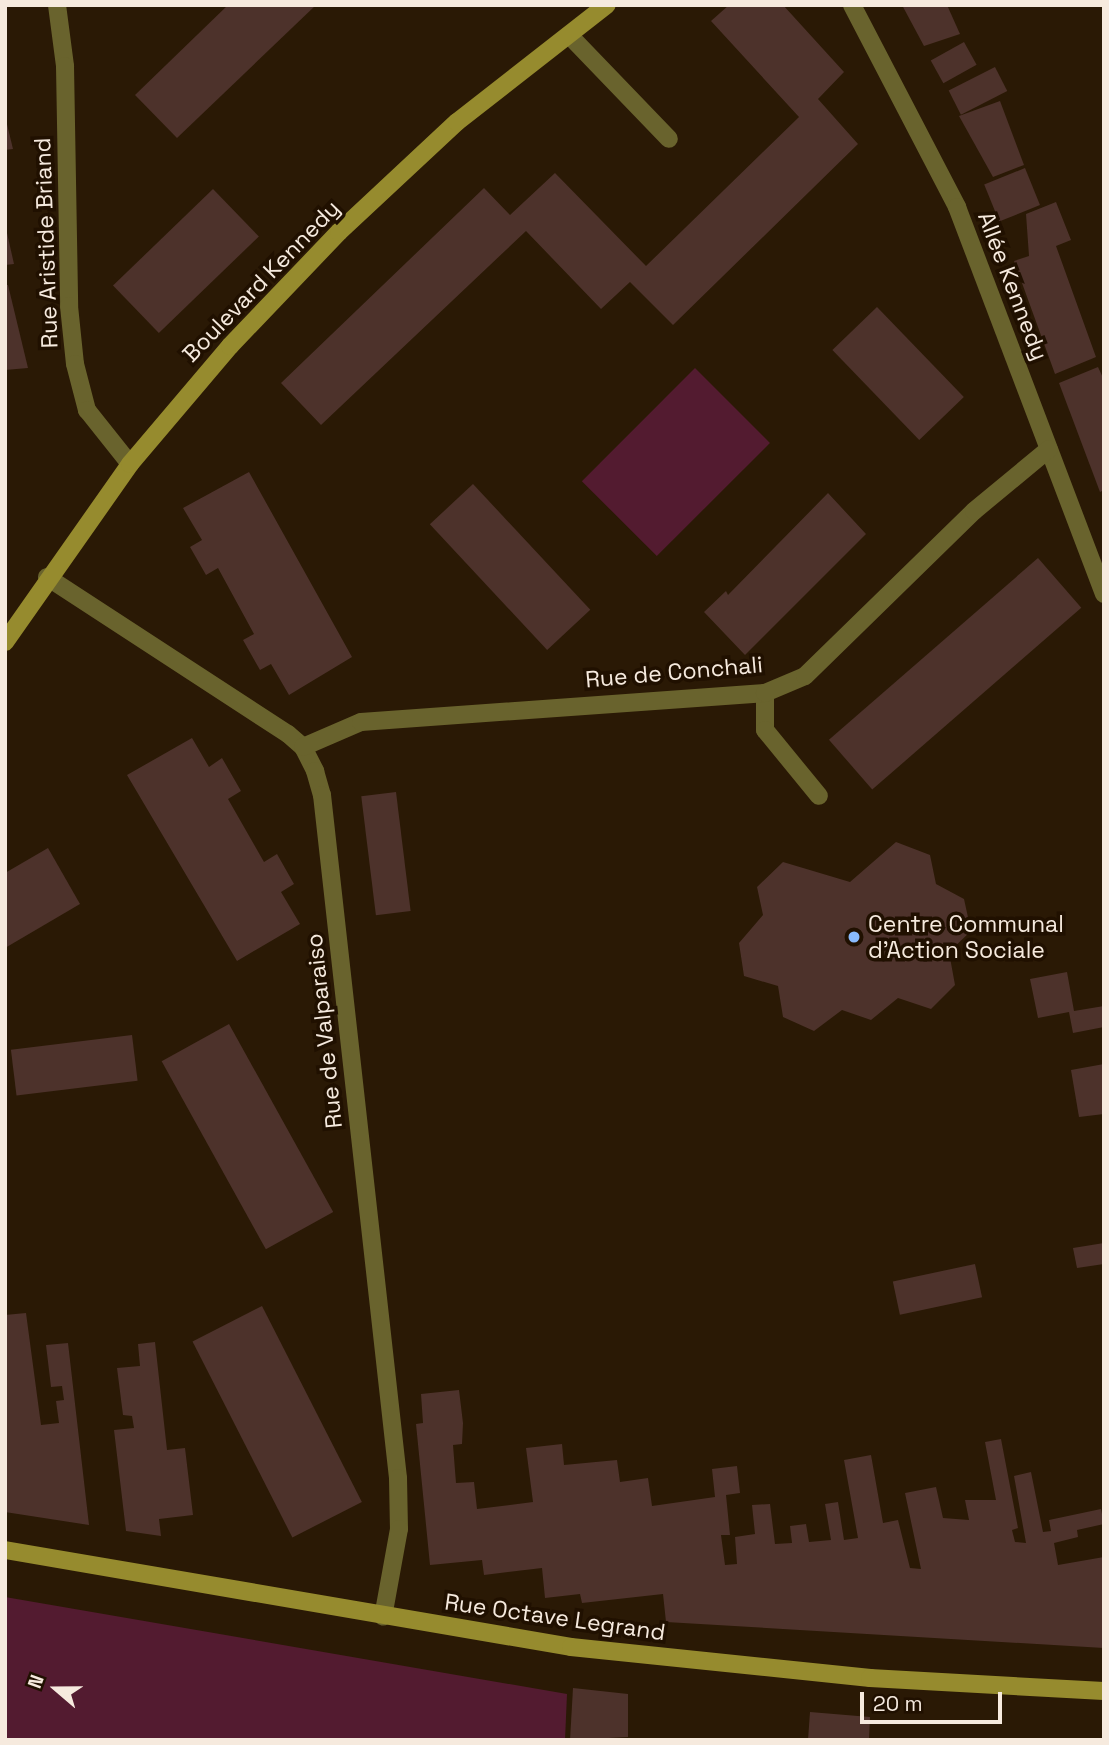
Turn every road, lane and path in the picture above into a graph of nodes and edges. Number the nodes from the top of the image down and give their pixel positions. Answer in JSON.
{"nodes":[{"id":1,"x":57,"y":5,"type":"edge"},
{"id":2,"x":607,"y":5,"type":"edge"},
{"id":3,"x":852,"y":5,"type":"edge"},
{"id":4,"x":569,"y":35,"type":"junction"},
{"id":5,"x":668,"y":139,"type":"dead end"},
{"id":6,"x":1049,"y":449,"type":"junction"},
{"id":7,"x":130,"y":464,"type":"junction"},
{"id":8,"x":47,"y":578,"type":"junction"},
{"id":9,"x":1104,"y":594,"type":"edge"},
{"id":10,"x":5,"y":642,"type":"edge"},
{"id":11,"x":765,"y":693,"type":"junction"},
{"id":12,"x":303,"y":747,"type":"junction"},
{"id":13,"x":819,"y":796,"type":"dead end"},
{"id":14,"x":5,"y":1550,"type":"edge"},
{"id":15,"x":383,"y":1617,"type":"junction"},
{"id":16,"x":1104,"y":1690,"type":"edge"}],
"edges":[{"from":1,"to":7,"type":"street","name":"Rue Aristide Briand"},
{"from":2,"to":4,"type":"main road","name":"Boulevard Kennedy"},
{"from":3,"to":6,"type":"street","name":"Allée Kennedy"},
{"from":4,"to":5,"type":"street"},
{"from":4,"to":7,"type":"main road","name":"Boulevard Kennedy"},
{"from":6,"to":9,"type":"street","name":"Allée Kennedy"},
{"from":6,"to":11,"type":"street","name":"Rue de Conchali"},
{"from":7,"to":8,"type":"main road","name":"Boulevard Kennedy"},
{"from":8,"to":10,"type":"main road","name":"Boulevard Kennedy"},
{"from":8,"to":12,"type":"street"},
{"from":11,"to":12,"type":"street","name":"Rue de Conchali"},
{"from":11,"to":13,"type":"street"},
{"from":12,"to":15,"type":"street","name":"Rue de Valparaiso"},
{"from":14,"to":15,"type":"main road","name":"Rue Octave Legrand"},
{"from":15,"to":16,"type":"main road","name":"Rue Octave Legrand"}]}
